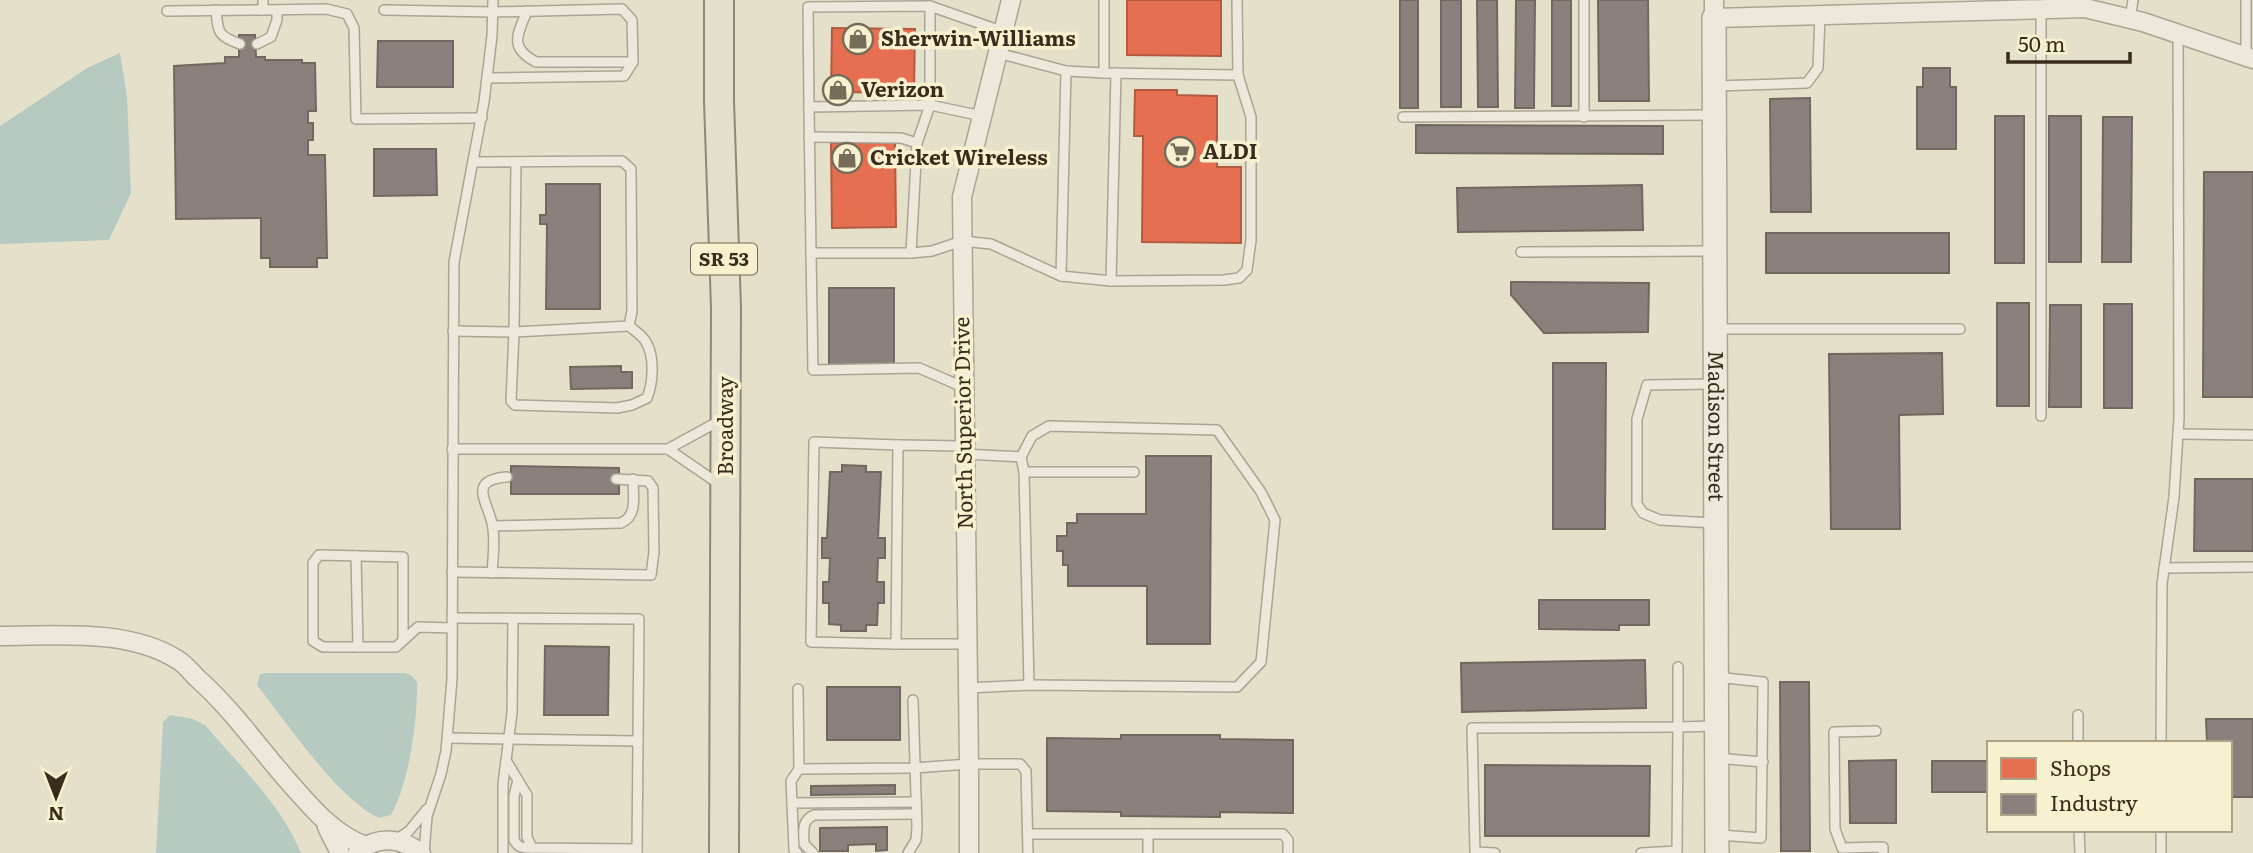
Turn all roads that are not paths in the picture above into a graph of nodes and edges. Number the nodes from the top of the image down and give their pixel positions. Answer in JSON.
{"nodes":[{"id":1,"x":492,"y":0,"type":"edge"},
{"id":2,"x":719,"y":0,"type":"edge"},
{"id":3,"x":1011,"y":0,"type":"edge"},
{"id":4,"x":1104,"y":0,"type":"edge"},
{"id":5,"x":1237,"y":0,"type":"edge"},
{"id":6,"x":1584,"y":0,"type":"edge"},
{"id":7,"x":2133,"y":0,"type":"edge"},
{"id":8,"x":2246,"y":0,"type":"edge"},
{"id":9,"x":263,"y":5,"type":"edge"},
{"id":10,"x":2018,"y":5,"type":"edge"},
{"id":11,"x":930,"y":6,"type":"junction"},
{"id":12,"x":1714,"y":9,"type":"edge"},
{"id":13,"x":2041,"y":9,"type":"junction"},
{"id":14,"x":216,"y":10,"type":"junction"},
{"id":15,"x":277,"y":10,"type":"junction"},
{"id":16,"x":384,"y":10,"type":"dead end"},
{"id":17,"x":167,"y":11,"type":"dead end"},
{"id":18,"x":527,"y":11,"type":"junction"},
{"id":19,"x":493,"y":12,"type":"junction"},
{"id":20,"x":1819,"y":15,"type":"junction"},
{"id":21,"x":2130,"y":19,"type":"junction"},
{"id":22,"x":1004,"y":32,"type":"junction"},
{"id":23,"x":2178,"y":34,"type":"junction"},
{"id":24,"x":240,"y":44,"type":"dead end"},
{"id":25,"x":257,"y":44,"type":"dead end"},
{"id":26,"x":998,"y":53,"type":"junction"},
{"id":27,"x":2249,"y":58,"type":"edge"},
{"id":28,"x":633,"y":62,"type":"junction"},
{"id":29,"x":1066,"y":71,"type":"junction"},
{"id":30,"x":1104,"y":73,"type":"junction"},
{"id":31,"x":1116,"y":73,"type":"junction"},
{"id":32,"x":1238,"y":75,"type":"junction"},
{"id":33,"x":487,"y":78,"type":"junction"},
{"id":34,"x":1714,"y":86,"type":"junction"},
{"id":35,"x":930,"y":105,"type":"junction"},
{"id":36,"x":809,"y":107,"type":"junction"},
{"id":37,"x":1714,"y":115,"type":"junction"},
{"id":38,"x":982,"y":116,"type":"junction"},
{"id":39,"x":1404,"y":117,"type":"dead end"},
{"id":40,"x":1584,"y":117,"type":"junction"},
{"id":41,"x":482,"y":118,"type":"junction"},
{"id":42,"x":809,"y":137,"type":"junction"},
{"id":43,"x":917,"y":144,"type":"junction"},
{"id":44,"x":474,"y":162,"type":"junction"},
{"id":45,"x":516,"y":162,"type":"junction"},
{"id":46,"x":962,"y":241,"type":"junction"},
{"id":47,"x":1714,"y":251,"type":"junction"},
{"id":48,"x":1521,"y":252,"type":"dead end"},
{"id":49,"x":811,"y":253,"type":"junction"},
{"id":50,"x":911,"y":253,"type":"junction"},
{"id":51,"x":1062,"y":276,"type":"junction"},
{"id":52,"x":1111,"y":281,"type":"junction"},
{"id":53,"x":629,"y":326,"type":"junction"},
{"id":54,"x":1715,"y":329,"type":"junction"},
{"id":55,"x":1960,"y":329,"type":"dead end"},
{"id":56,"x":453,"y":331,"type":"junction"},
{"id":57,"x":514,"y":332,"type":"junction"},
{"id":58,"x":1715,"y":384,"type":"junction"},
{"id":59,"x":963,"y":387,"type":"junction"},
{"id":60,"x":2041,"y":416,"type":"dead end"},
{"id":61,"x":726,"y":417,"type":"junction"},
{"id":62,"x":2178,"y":435,"type":"junction"},
{"id":63,"x":2253,"y":435,"type":"edge"},
{"id":64,"x":898,"y":445,"type":"junction"},
{"id":65,"x":452,"y":449,"type":"junction"},
{"id":66,"x":668,"y":449,"type":"junction"},
{"id":67,"x":964,"y":450,"type":"junction"},
{"id":68,"x":1021,"y":457,"type":"junction"},
{"id":69,"x":1024,"y":472,"type":"junction"},
{"id":70,"x":1134,"y":472,"type":"dead end"},
{"id":71,"x":507,"y":477,"type":"dead end"},
{"id":72,"x":616,"y":479,"type":"dead end"},
{"id":73,"x":633,"y":479,"type":"junction"},
{"id":74,"x":726,"y":489,"type":"junction"},
{"id":75,"x":1716,"y":523,"type":"junction"},
{"id":76,"x":493,"y":526,"type":"junction"},
{"id":77,"x":356,"y":556,"type":"junction"},
{"id":78,"x":2253,"y":567,"type":"edge"},
{"id":79,"x":2164,"y":568,"type":"junction"},
{"id":80,"x":452,"y":572,"type":"junction"},
{"id":81,"x":492,"y":573,"type":"junction"},
{"id":82,"x":513,"y":619,"type":"junction"},
{"id":83,"x":452,"y":623,"type":"junction"},
{"id":84,"x":0,"y":636,"type":"edge"},
{"id":85,"x":403,"y":639,"type":"junction"},
{"id":86,"x":896,"y":644,"type":"junction"},
{"id":87,"x":967,"y":644,"type":"junction"},
{"id":88,"x":358,"y":647,"type":"junction"},
{"id":89,"x":1678,"y":667,"type":"dead end"},
{"id":90,"x":1716,"y":677,"type":"junction"},
{"id":91,"x":1029,"y":685,"type":"junction"},
{"id":92,"x":968,"y":688,"type":"junction"},
{"id":93,"x":798,"y":689,"type":"dead end"},
{"id":94,"x":913,"y":700,"type":"dead end"},
{"id":95,"x":2078,"y":715,"type":"dead end"},
{"id":96,"x":1716,"y":726,"type":"junction"},
{"id":97,"x":1678,"y":727,"type":"junction"},
{"id":98,"x":1876,"y":731,"type":"dead end"},
{"id":99,"x":448,"y":738,"type":"junction"},
{"id":100,"x":510,"y":738,"type":"junction"},
{"id":101,"x":638,"y":741,"type":"junction"},
{"id":102,"x":2078,"y":741,"type":"edge"},
{"id":103,"x":2161,"y":741,"type":"edge"},
{"id":104,"x":1716,"y":758,"type":"junction"},
{"id":105,"x":507,"y":762,"type":"junction"},
{"id":106,"x":1763,"y":762,"type":"junction"},
{"id":107,"x":970,"y":764,"type":"junction"},
{"id":108,"x":914,"y":768,"type":"junction"},
{"id":109,"x":799,"y":769,"type":"junction"},
{"id":110,"x":518,"y":780,"type":"junction"},
{"id":111,"x":916,"y":802,"type":"junction"},
{"id":112,"x":792,"y":803,"type":"junction"},
{"id":113,"x":430,"y":805,"type":"junction"},
{"id":114,"x":916,"y":814,"type":"junction"},
{"id":115,"x":324,"y":821,"type":"junction"},
{"id":116,"x":2079,"y":832,"type":"edge"},
{"id":117,"x":2161,"y":832,"type":"edge"},
{"id":118,"x":1028,"y":834,"type":"junction"},
{"id":119,"x":1148,"y":834,"type":"junction"},
{"id":120,"x":396,"y":840,"type":"junction"},
{"id":121,"x":1717,"y":844,"type":"edge"},
{"id":122,"x":531,"y":848,"type":"junction"},
{"id":123,"x":361,"y":849,"type":"edge"},
{"id":124,"x":637,"y":851,"type":"edge"},
{"id":125,"x":340,"y":853,"type":"edge"},
{"id":126,"x":422,"y":853,"type":"edge"},
{"id":127,"x":503,"y":853,"type":"edge"},
{"id":128,"x":724,"y":853,"type":"edge"},
{"id":129,"x":797,"y":853,"type":"edge"},
{"id":130,"x":813,"y":853,"type":"edge"},
{"id":131,"x":908,"y":853,"type":"edge"},
{"id":132,"x":969,"y":853,"type":"edge"},
{"id":133,"x":1028,"y":853,"type":"edge"},
{"id":134,"x":1148,"y":853,"type":"edge"},
{"id":135,"x":1288,"y":853,"type":"edge"},
{"id":136,"x":1495,"y":853,"type":"edge"},
{"id":137,"x":1641,"y":853,"type":"edge"},
{"id":138,"x":1883,"y":853,"type":"edge"},
{"id":139,"x":2080,"y":853,"type":"edge"},
{"id":140,"x":2161,"y":853,"type":"edge"}],
"edges":[{"from":1,"to":19,"type":"lane"},
{"from":2,"to":61,"type":"main road","name":"Broadway","number":"SR 53"},
{"from":3,"to":22,"type":"street","name":"North Superior Drive"},
{"from":4,"to":30,"type":"lane"},
{"from":5,"to":32,"type":"lane"},
{"from":6,"to":40,"type":"lane"},
{"from":7,"to":21,"type":"lane"},
{"from":8,"to":27,"type":"lane"},
{"from":9,"to":14,"type":"lane"},
{"from":9,"to":15,"type":"lane"},
{"from":10,"to":13,"type":"street"},
{"from":10,"to":20,"type":"street"},
{"from":11,"to":22,"type":"lane"},
{"from":11,"to":35,"type":"lane"},
{"from":11,"to":36,"type":"lane"},
{"from":12,"to":20,"type":"street"},
{"from":12,"to":34,"type":"street","name":"Madison Street"},
{"from":13,"to":21,"type":"street"},
{"from":13,"to":60,"type":"lane"},
{"from":14,"to":17,"type":"lane"},
{"from":14,"to":24,"type":"lane"},
{"from":15,"to":25,"type":"lane"},
{"from":15,"to":41,"type":"lane"},
{"from":16,"to":19,"type":"lane"},
{"from":18,"to":19,"type":"lane"},
{"from":18,"to":28,"type":"lane"},
{"from":18,"to":28,"type":"lane"},
{"from":19,"to":33,"type":"lane"},
{"from":20,"to":34,"type":"lane"},
{"from":21,"to":23,"type":"street"},
{"from":22,"to":26,"type":"street","name":"North Superior Drive"},
{"from":23,"to":27,"type":"street"},
{"from":23,"to":62,"type":"lane"},
{"from":26,"to":29,"type":"lane"},
{"from":26,"to":38,"type":"street","name":"North Superior Drive"},
{"from":28,"to":33,"type":"lane"},
{"from":29,"to":30,"type":"lane"},
{"from":29,"to":51,"type":"lane"},
{"from":30,"to":31,"type":"lane"},
{"from":31,"to":32,"type":"lane"},
{"from":31,"to":52,"type":"lane"},
{"from":32,"to":52,"type":"lane"},
{"from":33,"to":41,"type":"lane"},
{"from":34,"to":37,"type":"street","name":"Madison Street"},
{"from":35,"to":36,"type":"lane"},
{"from":35,"to":38,"type":"lane"},
{"from":35,"to":43,"type":"lane"},
{"from":36,"to":42,"type":"lane"},
{"from":37,"to":40,"type":"lane"},
{"from":37,"to":47,"type":"street","name":"Madison Street"},
{"from":38,"to":46,"type":"street","name":"North Superior Drive"},
{"from":39,"to":40,"type":"lane"},
{"from":41,"to":44,"type":"lane"},
{"from":42,"to":43,"type":"lane"},
{"from":42,"to":49,"type":"lane"},
{"from":43,"to":50,"type":"lane"},
{"from":44,"to":45,"type":"lane"},
{"from":44,"to":56,"type":"lane"},
{"from":45,"to":53,"type":"lane"},
{"from":45,"to":57,"type":"lane"},
{"from":46,"to":50,"type":"lane"},
{"from":46,"to":51,"type":"lane"},
{"from":46,"to":59,"type":"street","name":"North Superior Drive"},
{"from":47,"to":48,"type":"lane"},
{"from":47,"to":54,"type":"street","name":"Madison Street"},
{"from":49,"to":50,"type":"lane"},
{"from":49,"to":59,"type":"lane"},
{"from":51,"to":52,"type":"lane"},
{"from":53,"to":57,"type":"lane"},
{"from":53,"to":57,"type":"lane"},
{"from":54,"to":55,"type":"lane"},
{"from":54,"to":58,"type":"street","name":"Madison Street"},
{"from":56,"to":57,"type":"lane"},
{"from":56,"to":65,"type":"lane"},
{"from":58,"to":75,"type":"street","name":"Madison Street"},
{"from":58,"to":75,"type":"lane"},
{"from":59,"to":67,"type":"street","name":"North Superior Drive"},
{"from":61,"to":66,"type":"lane"},
{"from":61,"to":74,"type":"main road","name":"Broadway","number":"SR 53"},
{"from":62,"to":63,"type":"lane"},
{"from":62,"to":79,"type":"lane"},
{"from":64,"to":67,"type":"lane"},
{"from":64,"to":86,"type":"lane"},
{"from":64,"to":86,"type":"lane"},
{"from":65,"to":66,"type":"lane"},
{"from":65,"to":80,"type":"lane"},
{"from":66,"to":74,"type":"lane"},
{"from":67,"to":68,"type":"lane"},
{"from":67,"to":87,"type":"street","name":"North Superior Drive"},
{"from":68,"to":69,"type":"lane"},
{"from":68,"to":91,"type":"lane"},
{"from":69,"to":70,"type":"lane"},
{"from":69,"to":91,"type":"lane"},
{"from":71,"to":76,"type":"lane"},
{"from":72,"to":73,"type":"lane"},
{"from":73,"to":76,"type":"lane"},
{"from":73,"to":81,"type":"lane"},
{"from":74,"to":128,"type":"main road","name":"Broadway","number":"SR 53"},
{"from":75,"to":90,"type":"street","name":"Madison Street"},
{"from":76,"to":81,"type":"lane"},
{"from":77,"to":85,"type":"lane"},
{"from":77,"to":88,"type":"lane"},
{"from":77,"to":88,"type":"lane"},
{"from":78,"to":79,"type":"lane"},
{"from":79,"to":103,"type":"lane"},
{"from":80,"to":81,"type":"lane"},
{"from":80,"to":83,"type":"lane"},
{"from":82,"to":83,"type":"lane"},
{"from":82,"to":100,"type":"lane"},
{"from":82,"to":101,"type":"lane"},
{"from":83,"to":85,"type":"lane"},
{"from":83,"to":99,"type":"lane"},
{"from":84,"to":115,"type":"street"},
{"from":85,"to":88,"type":"lane"},
{"from":86,"to":87,"type":"lane"},
{"from":87,"to":92,"type":"street","name":"North Superior Drive"},
{"from":89,"to":97,"type":"lane"},
{"from":90,"to":96,"type":"street","name":"Madison Street"},
{"from":90,"to":106,"type":"lane"},
{"from":91,"to":92,"type":"lane"},
{"from":92,"to":107,"type":"street","name":"North Superior Drive"},
{"from":93,"to":109,"type":"lane"},
{"from":94,"to":108,"type":"lane"},
{"from":95,"to":102,"type":"lane"},
{"from":96,"to":97,"type":"lane"},
{"from":96,"to":104,"type":"street","name":"Madison Street"},
{"from":97,"to":136,"type":"lane"},
{"from":97,"to":137,"type":"lane"},
{"from":98,"to":138,"type":"lane"},
{"from":99,"to":100,"type":"lane"},
{"from":99,"to":113,"type":"lane"},
{"from":100,"to":101,"type":"lane"},
{"from":100,"to":105,"type":"lane"},
{"from":101,"to":124,"type":"lane"},
{"from":104,"to":106,"type":"lane"},
{"from":104,"to":121,"type":"street","name":"Madison Street"},
{"from":105,"to":110,"type":"lane"},
{"from":105,"to":127,"type":"lane"},
{"from":106,"to":121,"type":"lane"},
{"from":107,"to":108,"type":"lane"},
{"from":107,"to":118,"type":"lane"},
{"from":107,"to":132,"type":"street","name":"North Superior Drive"},
{"from":108,"to":109,"type":"lane"},
{"from":108,"to":111,"type":"lane"},
{"from":109,"to":112,"type":"lane"},
{"from":110,"to":122,"type":"lane"},
{"from":110,"to":122,"type":"lane"},
{"from":111,"to":112,"type":"lane"},
{"from":111,"to":114,"type":"lane"},
{"from":112,"to":129,"type":"lane"},
{"from":113,"to":120,"type":"lane"},
{"from":113,"to":126,"type":"lane"},
{"from":114,"to":130,"type":"lane"},
{"from":114,"to":131,"type":"lane"},
{"from":115,"to":123,"type":"street"},
{"from":115,"to":125,"type":"street"},
{"from":116,"to":139,"type":"lane"},
{"from":117,"to":140,"type":"lane"},
{"from":118,"to":119,"type":"lane"},
{"from":118,"to":133,"type":"lane"},
{"from":119,"to":134,"type":"lane"},
{"from":119,"to":135,"type":"lane"},
{"from":120,"to":123,"type":"street"},
{"from":120,"to":126,"type":"street"},
{"from":122,"to":124,"type":"lane"}]}
